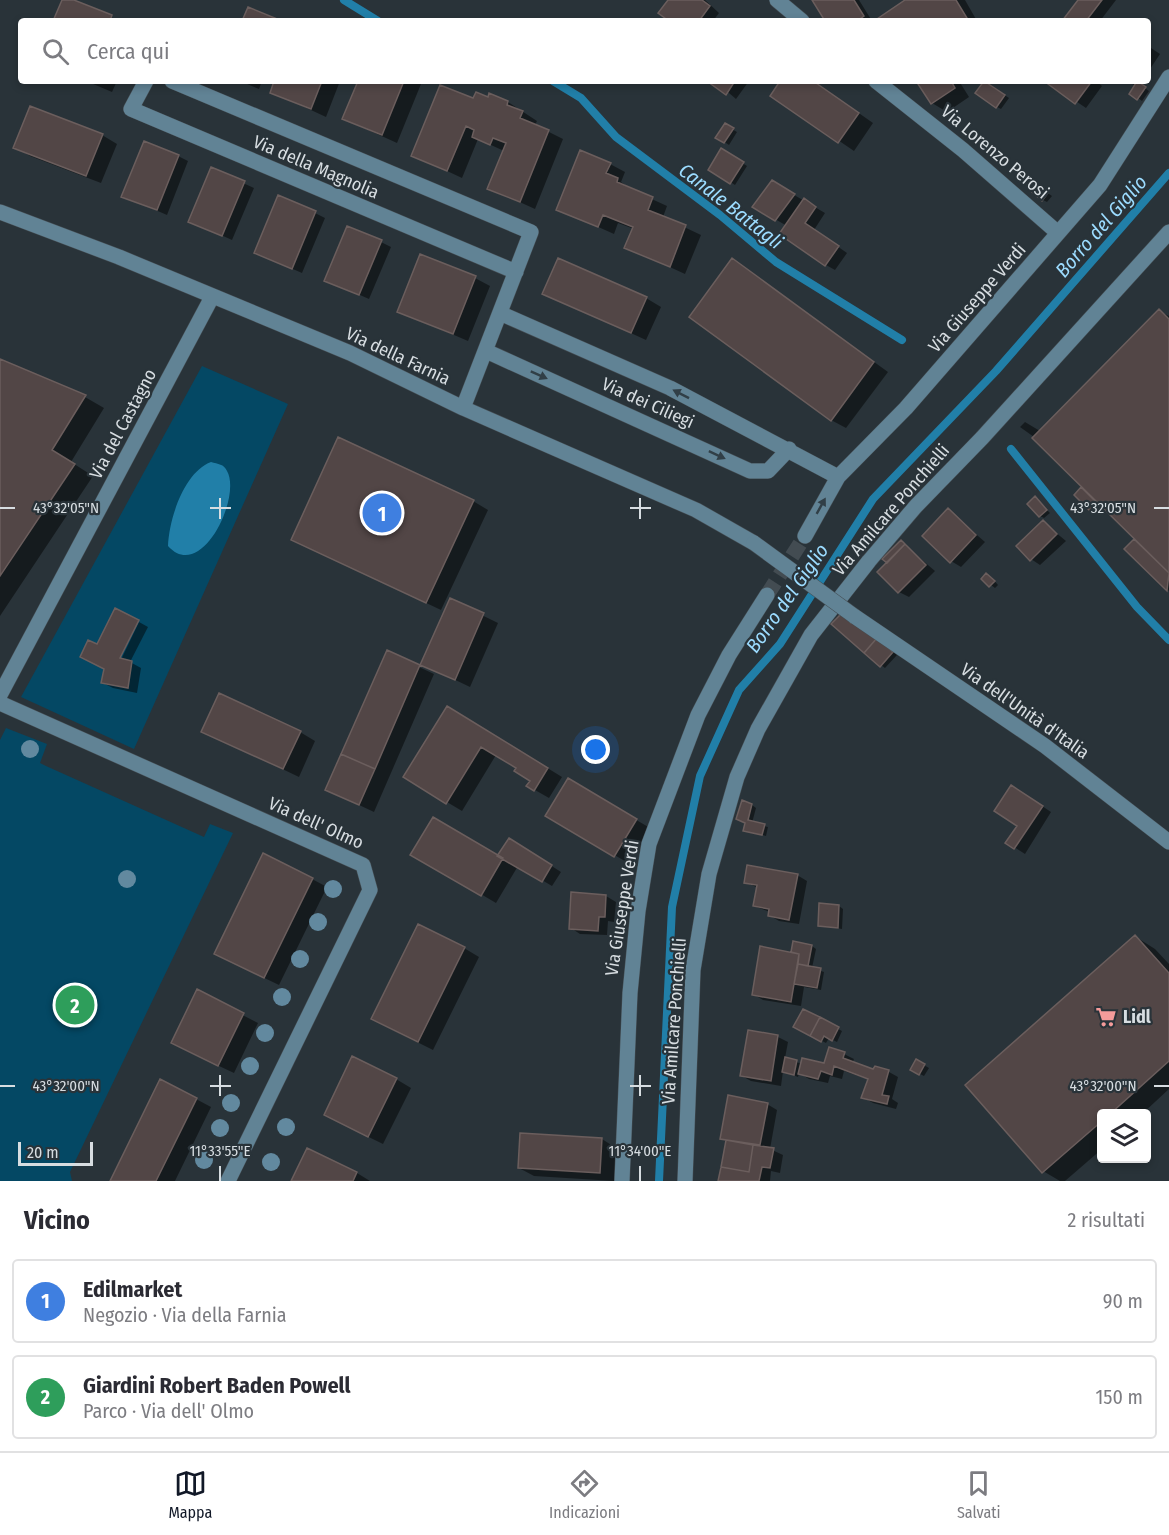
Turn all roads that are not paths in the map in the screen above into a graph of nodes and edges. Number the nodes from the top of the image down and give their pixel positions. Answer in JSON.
{"nodes":[{"id":1,"x":785,"y":3,"type":"edge"},
{"id":2,"x":799,"y":18,"type":"edge"},
{"id":3,"x":1169,"y":77,"type":"edge"},
{"id":4,"x":144,"y":84,"type":"edge"},
{"id":5,"x":179,"y":84,"type":"edge"},
{"id":6,"x":880,"y":84,"type":"edge"},
{"id":7,"x":0,"y":204,"type":"edge"},
{"id":8,"x":0,"y":212,"type":"edge"},
{"id":9,"x":19,"y":218,"type":"junction"},
{"id":10,"x":1169,"y":232,"type":"edge"},
{"id":11,"x":1058,"y":233,"type":"junction"},
{"id":12,"x":516,"y":272,"type":"junction"},
{"id":13,"x":212,"y":297,"type":"junction"},
{"id":14,"x":502,"y":314,"type":"junction"},
{"id":15,"x":486,"y":351,"type":"junction"},
{"id":16,"x":463,"y":408,"type":"junction"},
{"id":17,"x":789,"y":449,"type":"junction"},
{"id":18,"x":837,"y":477,"type":"junction"},
{"id":19,"x":806,"y":536,"type":"tunnel mouth"},
{"id":20,"x":767,"y":595,"type":"tunnel mouth"},
{"id":21,"x":854,"y":616,"type":"joint"},
{"id":22,"x":0,"y":695,"type":"edge"},
{"id":23,"x":0,"y":703,"type":"edge"},
{"id":24,"x":1169,"y":842,"type":"edge"},
{"id":25,"x":228,"y":1181,"type":"edge"},
{"id":26,"x":622,"y":1181,"type":"edge"},
{"id":27,"x":685,"y":1181,"type":"edge"}],
"edges":[{"from":1,"to":2,"type":"street"},
{"from":3,"to":11,"type":"street","name":"Via Giuseppe Verdi"},
{"from":4,"to":12,"type":"street","name":"Via della Magnolia"},
{"from":5,"to":12,"type":"street","name":"Via della Magnolia"},
{"from":6,"to":11,"type":"street","name":"Via Lorenzo Perosi"},
{"from":7,"to":9,"type":"street","name":"Via della Farnia"},
{"from":8,"to":9,"type":"street","name":"Via della Farnia"},
{"from":9,"to":13,"type":"street","name":"Via della Farnia"},
{"from":10,"to":27,"type":"street","name":"Via Amilcare Ponchielli"},
{"from":11,"to":18,"type":"street","name":"Via Giuseppe Verdi"},
{"from":12,"to":14,"type":"street","name":"Via della Magnolia"},
{"from":13,"to":16,"type":"street","name":"Via della Farnia"},
{"from":13,"to":22,"type":"street","name":"Via del Castagno"},
{"from":14,"to":15,"type":"street","name":"Via della Magnolia"},
{"from":17,"to":14,"type":"street","name":"Via dei Ciliegi","one_way":true},
{"from":15,"to":16,"type":"street","name":"Via della Magnolia"},
{"from":15,"to":17,"type":"street","name":"Via dei Ciliegi","one_way":true},
{"from":16,"to":21,"type":"street","name":"Via della Farnia","bridge":true},
{"from":17,"to":18,"type":"street","name":"Via dei Ciliegi"},
{"from":19,"to":18,"type":"street","name":"Via Giuseppe Verdi","one_way":true},
{"from":20,"to":26,"type":"street","name":"Via Giuseppe Verdi"},
{"from":21,"to":24,"type":"street","name":"Via dell'Unità d'Italia"},
{"from":23,"to":25,"type":"street","name":"Via dell' Olmo"}]}
